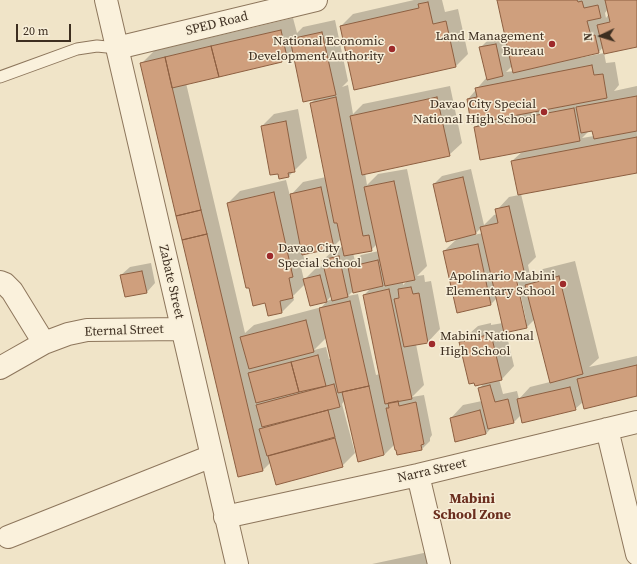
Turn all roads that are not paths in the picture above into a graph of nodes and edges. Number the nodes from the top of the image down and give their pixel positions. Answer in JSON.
{"nodes":[{"id":1,"x":106,"y":0,"type":"edge"},
{"id":2,"x":316,"y":0,"type":"edge"},
{"id":3,"x":117,"y":48,"type":"junction"},
{"id":4,"x":0,"y":77,"type":"edge"},
{"id":5,"x":0,"y":282,"type":"edge"},
{"id":6,"x":182,"y":329,"type":"junction"},
{"id":7,"x":44,"y":343,"type":"junction"},
{"id":8,"x":0,"y":368,"type":"edge"},
{"id":9,"x":637,"y":422,"type":"edge"},
{"id":10,"x":607,"y":429,"type":"junction"},
{"id":11,"x":212,"y":456,"type":"junction"},
{"id":12,"x":418,"y":475,"type":"junction"},
{"id":13,"x":226,"y":517,"type":"junction"},
{"id":14,"x":8,"y":537,"type":"dead end"},
{"id":15,"x":637,"y":554,"type":"edge"},
{"id":16,"x":237,"y":564,"type":"edge"},
{"id":17,"x":439,"y":564,"type":"edge"}],
"edges":[{"from":1,"to":3,"type":"street","name":"Zabate Street"},
{"from":2,"to":3,"type":"street","name":"SPED Road"},
{"from":3,"to":4,"type":"lane"},
{"from":3,"to":6,"type":"street","name":"Zabate Street"},
{"from":5,"to":7,"type":"street"},
{"from":6,"to":7,"type":"street","name":"Eternal Street"},
{"from":6,"to":11,"type":"street","name":"Zabate Street"},
{"from":7,"to":8,"type":"street","name":"Eternal Street"},
{"from":9,"to":10,"type":"street","name":"Narra Street"},
{"from":10,"to":12,"type":"street","name":"Narra Street"},
{"from":10,"to":15,"type":"street"},
{"from":11,"to":13,"type":"street","name":"Zabate Street"},
{"from":11,"to":14,"type":"street"},
{"from":12,"to":13,"type":"street","name":"Narra Street"},
{"from":12,"to":17,"type":"street"},
{"from":13,"to":16,"type":"street","name":"Zabate Street"}]}
